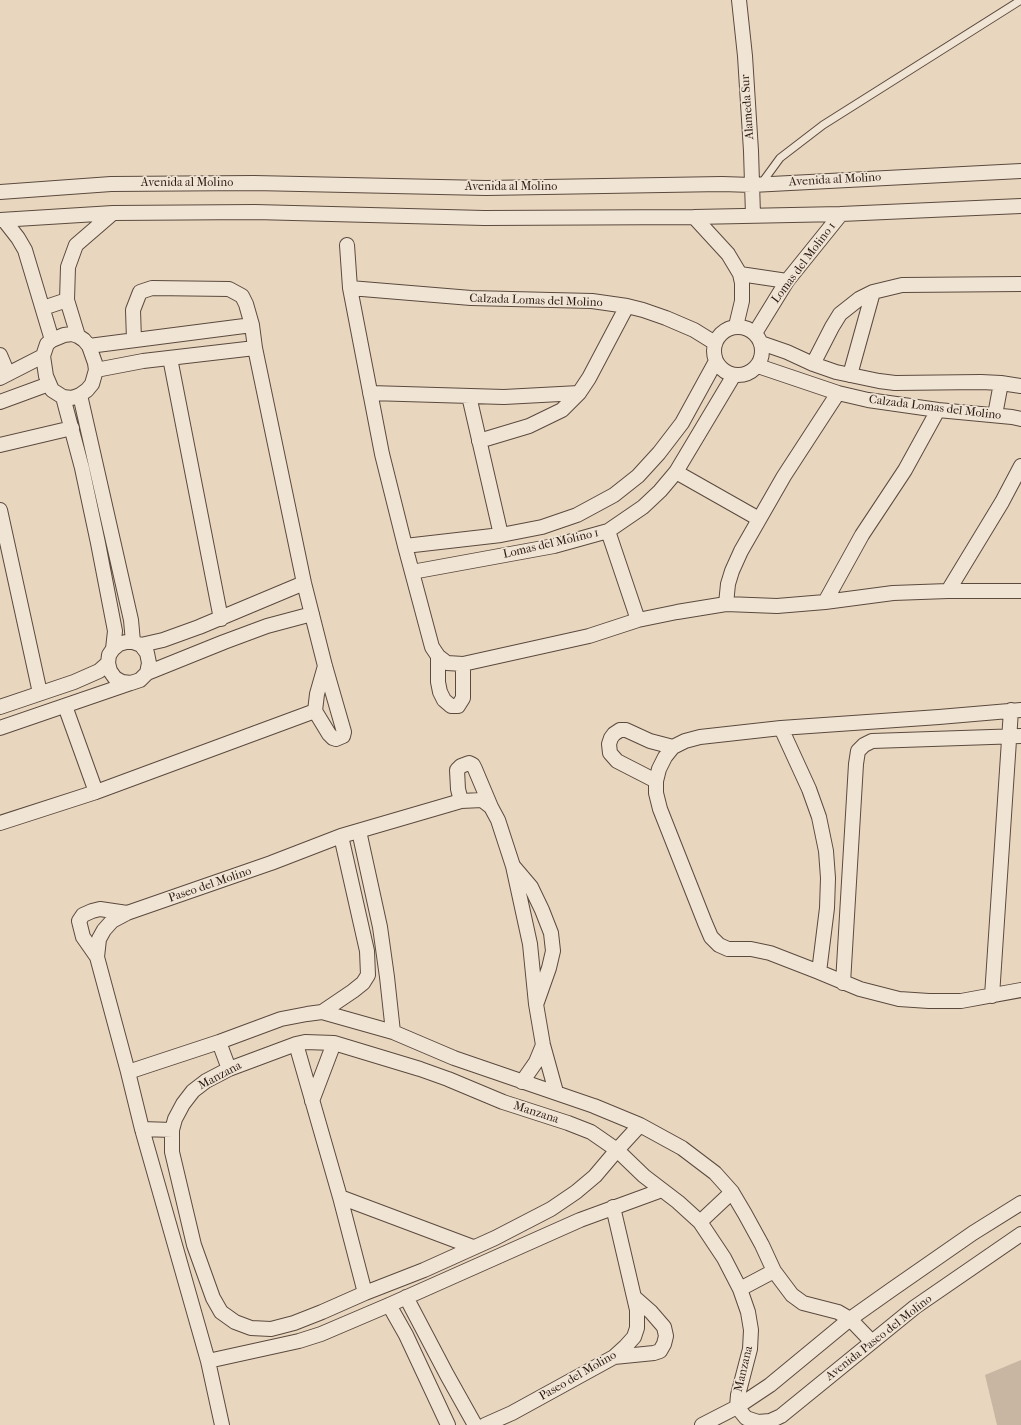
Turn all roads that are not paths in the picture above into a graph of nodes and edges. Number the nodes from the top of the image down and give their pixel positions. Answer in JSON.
{"nodes":[{"id":1,"x":739,"y":0,"type":"edge"},
{"id":2,"x":1021,"y":0,"type":"edge"},
{"id":3,"x":1021,"y":171,"type":"edge"},
{"id":4,"x":757,"y":185,"type":"junction"},
{"id":5,"x":1,"y":191,"type":"edge"},
{"id":6,"x":1021,"y":206,"type":"edge"},
{"id":7,"x":113,"y":213,"type":"junction"},
{"id":8,"x":841,"y":214,"type":"junction"},
{"id":9,"x":753,"y":215,"type":"junction"},
{"id":10,"x":694,"y":217,"type":"junction"},
{"id":11,"x":2,"y":220,"type":"edge"},
{"id":12,"x":347,"y":245,"type":"dead end"},
{"id":13,"x":740,"y":274,"type":"junction"},
{"id":14,"x":786,"y":281,"type":"junction"},
{"id":15,"x":1021,"y":284,"type":"edge"},
{"id":16,"x":350,"y":288,"type":"junction"},
{"id":17,"x":873,"y":292,"type":"junction"},
{"id":18,"x":67,"y":300,"type":"junction"},
{"id":19,"x":627,"y":306,"type":"junction"},
{"id":20,"x":43,"y":308,"type":"junction"},
{"id":21,"x":252,"y":325,"type":"junction"},
{"id":22,"x":736,"y":326,"type":"junction"},
{"id":23,"x":78,"y":336,"type":"junction"},
{"id":24,"x":758,"y":338,"type":"junction"},
{"id":25,"x":52,"y":340,"type":"junction"},
{"id":26,"x":134,"y":340,"type":"junction"},
{"id":27,"x":715,"y":344,"type":"junction"},
{"id":28,"x":89,"y":346,"type":"junction"},
{"id":29,"x":255,"y":348,"type":"junction"},
{"id":30,"x":0,"y":355,"type":"edge"},
{"id":31,"x":43,"y":356,"type":"junction"},
{"id":32,"x":170,"y":358,"type":"junction"},
{"id":33,"x":716,"y":361,"type":"junction"},
{"id":34,"x":813,"y":364,"type":"junction"},
{"id":35,"x":758,"y":366,"type":"junction"},
{"id":36,"x":96,"y":370,"type":"junction"},
{"id":37,"x":734,"y":375,"type":"junction"},
{"id":38,"x":850,"y":375,"type":"junction"},
{"id":39,"x":4,"y":376,"type":"edge"},
{"id":40,"x":1001,"y":383,"type":"junction"},
{"id":41,"x":49,"y":384,"type":"junction"},
{"id":42,"x":1021,"y":386,"type":"edge"},
{"id":43,"x":370,"y":393,"type":"junction"},
{"id":44,"x":579,"y":393,"type":"junction"},
{"id":45,"x":838,"y":393,"type":"junction"},
{"id":46,"x":80,"y":395,"type":"junction"},
{"id":47,"x":469,"y":396,"type":"junction"},
{"id":48,"x":63,"y":397,"type":"junction"},
{"id":49,"x":0,"y":402,"type":"edge"},
{"id":50,"x":938,"y":410,"type":"junction"},
{"id":51,"x":995,"y":415,"type":"junction"},
{"id":52,"x":1021,"y":419,"type":"edge"},
{"id":53,"x":72,"y":428,"type":"junction"},
{"id":54,"x":479,"y":441,"type":"junction"},
{"id":55,"x":0,"y":446,"type":"edge"},
{"id":56,"x":1021,"y":466,"type":"edge"},
{"id":57,"x":676,"y":472,"type":"junction"},
{"id":58,"x":0,"y":510,"type":"edge"},
{"id":59,"x":759,"y":519,"type":"junction"},
{"id":60,"x":608,"y":531,"type":"junction"},
{"id":61,"x":501,"y":535,"type":"junction"},
{"id":62,"x":405,"y":546,"type":"junction"},
{"id":63,"x":412,"y":572,"type":"junction"},
{"id":64,"x":304,"y":583,"type":"junction"},
{"id":65,"x":948,"y":591,"type":"junction"},
{"id":66,"x":1021,"y":591,"type":"edge"},
{"id":67,"x":825,"y":602,"type":"junction"},
{"id":68,"x":726,"y":604,"type":"junction"},
{"id":69,"x":312,"y":614,"type":"junction"},
{"id":70,"x":222,"y":619,"type":"junction"},
{"id":71,"x":638,"y":620,"type":"junction"},
{"id":72,"x":137,"y":644,"type":"junction"},
{"id":73,"x":113,"y":649,"type":"junction"},
{"id":74,"x":438,"y":656,"type":"junction"},
{"id":75,"x":108,"y":663,"type":"junction"},
{"id":76,"x":463,"y":664,"type":"junction"},
{"id":77,"x":325,"y":666,"type":"junction"},
{"id":78,"x":147,"y":673,"type":"junction"},
{"id":79,"x":131,"y":683,"type":"junction"},
{"id":80,"x":40,"y":693,"type":"junction"},
{"id":81,"x":65,"y":706,"type":"junction"},
{"id":82,"x":0,"y":707,"type":"edge"},
{"id":83,"x":1016,"y":710,"type":"edge"},
{"id":84,"x":315,"y":712,"type":"junction"},
{"id":85,"x":0,"y":728,"type":"edge"},
{"id":86,"x":780,"y":728,"type":"junction"},
{"id":87,"x":1015,"y":736,"type":"edge"},
{"id":88,"x":672,"y":748,"type":"junction"},
{"id":89,"x":656,"y":780,"type":"junction"},
{"id":90,"x":96,"y":792,"type":"junction"},
{"id":91,"x":461,"y":801,"type":"junction"},
{"id":92,"x":491,"y":807,"type":"junction"},
{"id":93,"x":0,"y":823,"type":"edge"},
{"id":94,"x":359,"y":831,"type":"junction"},
{"id":95,"x":341,"y":836,"type":"junction"},
{"id":96,"x":513,"y":866,"type":"junction"},
{"id":97,"x":127,"y":913,"type":"junction"},
{"id":98,"x":97,"y":957,"type":"junction"},
{"id":99,"x":819,"y":972,"type":"junction"},
{"id":100,"x":368,"y":975,"type":"junction"},
{"id":101,"x":387,"y":977,"type":"junction"},
{"id":102,"x":843,"y":983,"type":"junction"},
{"id":103,"x":1021,"y":990,"type":"edge"},
{"id":104,"x":992,"y":996,"type":"junction"},
{"id":105,"x":536,"y":1004,"type":"junction"},
{"id":106,"x":322,"y":1012,"type":"junction"},
{"id":107,"x":393,"y":1032,"type":"junction"},
{"id":108,"x":219,"y":1042,"type":"junction"},
{"id":109,"x":334,"y":1043,"type":"junction"},
{"id":110,"x":296,"y":1044,"type":"junction"},
{"id":111,"x":543,"y":1045,"type":"junction"},
{"id":112,"x":454,"y":1058,"type":"junction"},
{"id":113,"x":229,"y":1069,"type":"junction"},
{"id":114,"x":128,"y":1072,"type":"junction"},
{"id":115,"x":448,"y":1079,"type":"junction"},
{"id":116,"x":522,"y":1082,"type":"junction"},
{"id":117,"x":556,"y":1092,"type":"junction"},
{"id":118,"x":312,"y":1101,"type":"junction"},
{"id":119,"x":174,"y":1124,"type":"junction"},
{"id":120,"x":640,"y":1125,"type":"junction"},
{"id":121,"x":142,"y":1129,"type":"junction"},
{"id":122,"x":617,"y":1150,"type":"junction"},
{"id":123,"x":662,"y":1190,"type":"junction"},
{"id":124,"x":732,"y":1192,"type":"junction"},
{"id":125,"x":340,"y":1197,"type":"junction"},
{"id":126,"x":1021,"y":1203,"type":"edge"},
{"id":127,"x":613,"y":1207,"type":"junction"},
{"id":128,"x":700,"y":1222,"type":"junction"},
{"id":129,"x":1021,"y":1234,"type":"edge"},
{"id":130,"x":194,"y":1244,"type":"junction"},
{"id":131,"x":473,"y":1247,"type":"junction"},
{"id":132,"x":176,"y":1249,"type":"junction"},
{"id":133,"x":448,"y":1258,"type":"junction"},
{"id":134,"x":774,"y":1271,"type":"junction"},
{"id":135,"x":456,"y":1275,"type":"junction"},
{"id":136,"x":740,"y":1290,"type":"junction"},
{"id":137,"x":365,"y":1293,"type":"junction"},
{"id":138,"x":406,"y":1297,"type":"junction"},
{"id":139,"x":634,"y":1297,"type":"junction"},
{"id":140,"x":389,"y":1305,"type":"junction"},
{"id":141,"x":850,"y":1319,"type":"junction"},
{"id":142,"x":294,"y":1323,"type":"junction"},
{"id":143,"x":299,"y":1341,"type":"junction"},
{"id":144,"x":872,"y":1342,"type":"junction"},
{"id":145,"x":614,"y":1357,"type":"junction"},
{"id":146,"x":208,"y":1361,"type":"junction"},
{"id":147,"x":737,"y":1407,"type":"junction"},
{"id":148,"x":222,"y":1425,"type":"edge"},
{"id":149,"x":448,"y":1425,"type":"edge"},
{"id":150,"x":475,"y":1425,"type":"edge"},
{"id":151,"x":485,"y":1425,"type":"edge"},
{"id":152,"x":702,"y":1425,"type":"edge"}],
"edges":[{"from":1,"to":4,"type":"street","name":"Alameda Sur"},
{"from":2,"to":4,"type":"lane"},
{"from":3,"to":4,"type":"street","name":"Avenida al Molino"},
{"from":4,"to":5,"type":"street","name":"Avenida al Molino"},
{"from":4,"to":9,"type":"street","name":"Alameda Sur"},
{"from":6,"to":8,"type":"street"},
{"from":7,"to":10,"type":"street"},
{"from":7,"to":11,"type":"street"},
{"from":7,"to":18,"type":"street"},
{"from":8,"to":9,"type":"street"},
{"from":8,"to":14,"type":"street","name":"Lomas del Molino 1"},
{"from":9,"to":10,"type":"street"},
{"from":10,"to":13,"type":"street"},
{"from":11,"to":20,"type":"street"},
{"from":12,"to":16,"type":"street"},
{"from":13,"to":14,"type":"street"},
{"from":13,"to":22,"type":"street"},
{"from":14,"to":24,"type":"street","name":"Lomas del Molino 1"},
{"from":15,"to":17,"type":"street"},
{"from":16,"to":19,"type":"street","name":"Calzada Lomas del Molino"},
{"from":16,"to":43,"type":"street"},
{"from":17,"to":34,"type":"street"},
{"from":17,"to":38,"type":"street"},
{"from":18,"to":20,"type":"street"},
{"from":18,"to":23,"type":"street"},
{"from":19,"to":27,"type":"street","name":"Calzada Lomas del Molino"},
{"from":19,"to":44,"type":"street"},
{"from":20,"to":25,"type":"street"},
{"from":21,"to":26,"type":"street"},
{"from":21,"to":26,"type":"street"},
{"from":21,"to":29,"type":"street"},
{"from":22,"to":24,"type":"street"},
{"from":22,"to":27,"type":"street"},
{"from":23,"to":25,"type":"street"},
{"from":23,"to":28,"type":"street"},
{"from":24,"to":34,"type":"street","name":"Calzada Lomas del Molino"},
{"from":24,"to":35,"type":"street"},
{"from":25,"to":31,"type":"street"},
{"from":26,"to":28,"type":"street"},
{"from":27,"to":33,"type":"street"},
{"from":28,"to":36,"type":"street"},
{"from":29,"to":32,"type":"street"},
{"from":29,"to":64,"type":"street"},
{"from":30,"to":39,"type":"street"},
{"from":31,"to":39,"type":"street"},
{"from":31,"to":41,"type":"street"},
{"from":32,"to":36,"type":"street"},
{"from":32,"to":70,"type":"street"},
{"from":33,"to":37,"type":"street"},
{"from":33,"to":61,"type":"street","name":"Lomas del Molino 1"},
{"from":34,"to":38,"type":"street","name":"Calzada Lomas del Molino"},
{"from":35,"to":37,"type":"street"},
{"from":35,"to":45,"type":"street","name":"Calzada Lomas del Molino"},
{"from":36,"to":46,"type":"street"},
{"from":37,"to":57,"type":"street","name":"Lomas del Molino 1"},
{"from":38,"to":40,"type":"street","name":"Calzada Lomas del Molino"},
{"from":40,"to":42,"type":"street","name":"Calzada Lomas del Molino"},
{"from":40,"to":51,"type":"street"},
{"from":41,"to":48,"type":"street"},
{"from":41,"to":49,"type":"street"},
{"from":43,"to":47,"type":"street"},
{"from":43,"to":62,"type":"street"},
{"from":44,"to":47,"type":"street"},
{"from":44,"to":54,"type":"street"},
{"from":45,"to":50,"type":"street","name":"Calzada Lomas del Molino"},
{"from":45,"to":59,"type":"street"},
{"from":46,"to":48,"type":"street"},
{"from":46,"to":72,"type":"street"},
{"from":47,"to":54,"type":"street"},
{"from":48,"to":53,"type":"street"},
{"from":50,"to":51,"type":"street","name":"Calzada Lomas del Molino"},
{"from":50,"to":67,"type":"street"},
{"from":51,"to":52,"type":"street","name":"Calzada Lomas del Molino"},
{"from":53,"to":55,"type":"street"},
{"from":53,"to":73,"type":"street"},
{"from":54,"to":61,"type":"street"},
{"from":56,"to":65,"type":"street"},
{"from":57,"to":59,"type":"street"},
{"from":57,"to":60,"type":"street","name":"Lomas del Molino 1"},
{"from":58,"to":80,"type":"street"},
{"from":59,"to":68,"type":"street"},
{"from":60,"to":63,"type":"street","name":"Lomas del Molino 1"},
{"from":60,"to":71,"type":"street"},
{"from":61,"to":62,"type":"street","name":"Lomas del Molino 1"},
{"from":62,"to":63,"type":"street"},
{"from":63,"to":74,"type":"street"},
{"from":64,"to":69,"type":"street"},
{"from":64,"to":70,"type":"street"},
{"from":65,"to":66,"type":"street"},
{"from":65,"to":67,"type":"street"},
{"from":67,"to":68,"type":"street"},
{"from":68,"to":71,"type":"street"},
{"from":69,"to":77,"type":"street"},
{"from":69,"to":78,"type":"street"},
{"from":70,"to":72,"type":"street"},
{"from":71,"to":76,"type":"street"},
{"from":72,"to":73,"type":"street"},
{"from":72,"to":78,"type":"street"},
{"from":73,"to":75,"type":"street"},
{"from":74,"to":76,"type":"street"},
{"from":74,"to":76,"type":"street"},
{"from":75,"to":79,"type":"street"},
{"from":75,"to":80,"type":"street"},
{"from":77,"to":84,"type":"street"},
{"from":77,"to":84,"type":"street"},
{"from":78,"to":79,"type":"street"},
{"from":79,"to":81,"type":"street"},
{"from":80,"to":82,"type":"street"},
{"from":81,"to":85,"type":"street"},
{"from":81,"to":90,"type":"street"},
{"from":83,"to":86,"type":"street"},
{"from":83,"to":87,"type":"street"},
{"from":84,"to":90,"type":"street"},
{"from":86,"to":88,"type":"street"},
{"from":86,"to":99,"type":"street"},
{"from":87,"to":102,"type":"street"},
{"from":87,"to":104,"type":"street"},
{"from":88,"to":89,"type":"street"},
{"from":88,"to":89,"type":"street"},
{"from":89,"to":99,"type":"street"},
{"from":90,"to":93,"type":"street"},
{"from":91,"to":92,"type":"street","name":"Paseo del Molino"},
{"from":91,"to":92,"type":"street"},
{"from":91,"to":94,"type":"street","name":"Paseo del Molino"},
{"from":92,"to":96,"type":"street"},
{"from":94,"to":95,"type":"street","name":"Paseo del Molino"},
{"from":94,"to":101,"type":"street"},
{"from":95,"to":97,"type":"street","name":"Paseo del Molino"},
{"from":95,"to":100,"type":"street"},
{"from":96,"to":105,"type":"street"},
{"from":96,"to":105,"type":"street"},
{"from":97,"to":98,"type":"street","name":"Paseo del Molino"},
{"from":97,"to":98,"type":"street"},
{"from":98,"to":114,"type":"street","name":"Paseo del Molino"},
{"from":99,"to":102,"type":"street"},
{"from":100,"to":101,"type":"street"},
{"from":100,"to":106,"type":"street"},
{"from":101,"to":107,"type":"street"},
{"from":102,"to":104,"type":"street"},
{"from":103,"to":104,"type":"street"},
{"from":105,"to":111,"type":"street"},
{"from":106,"to":107,"type":"street"},
{"from":106,"to":108,"type":"street"},
{"from":107,"to":112,"type":"street"},
{"from":108,"to":113,"type":"street"},
{"from":108,"to":114,"type":"street"},
{"from":109,"to":110,"type":"street","name":"Manzana"},
{"from":109,"to":115,"type":"street","name":"Manzana"},
{"from":109,"to":118,"type":"street"},
{"from":110,"to":113,"type":"street","name":"Manzana"},
{"from":110,"to":118,"type":"street"},
{"from":111,"to":116,"type":"street"},
{"from":111,"to":117,"type":"street"},
{"from":112,"to":115,"type":"street"},
{"from":112,"to":116,"type":"street"},
{"from":113,"to":119,"type":"street","name":"Manzana"},
{"from":114,"to":121,"type":"street","name":"Paseo del Molino"},
{"from":115,"to":122,"type":"street","name":"Manzana"},
{"from":116,"to":117,"type":"street"},
{"from":117,"to":120,"type":"street"},
{"from":118,"to":125,"type":"street"},
{"from":119,"to":121,"type":"street"},
{"from":119,"to":130,"type":"street"},
{"from":120,"to":122,"type":"street"},
{"from":120,"to":124,"type":"street"},
{"from":121,"to":132,"type":"street","name":"Paseo del Molino"},
{"from":122,"to":123,"type":"street","name":"Manzana"},
{"from":122,"to":131,"type":"street"},
{"from":123,"to":127,"type":"street"},
{"from":123,"to":128,"type":"street","name":"Manzana"},
{"from":124,"to":128,"type":"street"},
{"from":124,"to":134,"type":"street"},
{"from":125,"to":131,"type":"street"},
{"from":125,"to":137,"type":"street"},
{"from":126,"to":141,"type":"street"},
{"from":127,"to":135,"type":"street"},
{"from":127,"to":139,"type":"street","name":"Paseo del Molino"},
{"from":128,"to":136,"type":"street","name":"Manzana"},
{"from":129,"to":144,"type":"street","name":"Avenida Paseo del Molino"},
{"from":130,"to":132,"type":"street"},
{"from":130,"to":142,"type":"street"},
{"from":131,"to":133,"type":"street"},
{"from":132,"to":146,"type":"street","name":"Paseo del Molino"},
{"from":133,"to":135,"type":"street"},
{"from":133,"to":137,"type":"street"},
{"from":134,"to":136,"type":"street"},
{"from":134,"to":141,"type":"street"},
{"from":135,"to":138,"type":"street"},
{"from":136,"to":147,"type":"street","name":"Manzana"},
{"from":137,"to":142,"type":"street"},
{"from":138,"to":140,"type":"street"},
{"from":138,"to":150,"type":"street"},
{"from":139,"to":145,"type":"street","name":"Paseo del Molino"},
{"from":139,"to":145,"type":"street"},
{"from":140,"to":143,"type":"street"},
{"from":140,"to":149,"type":"street"},
{"from":141,"to":144,"type":"street"},
{"from":141,"to":147,"type":"street"},
{"from":142,"to":143,"type":"street"},
{"from":143,"to":146,"type":"street"},
{"from":144,"to":147,"type":"street","name":"Avenida Paseo del Molino"},
{"from":145,"to":151,"type":"street","name":"Paseo del Molino"},
{"from":146,"to":148,"type":"street"},
{"from":147,"to":152,"type":"street"}]}
